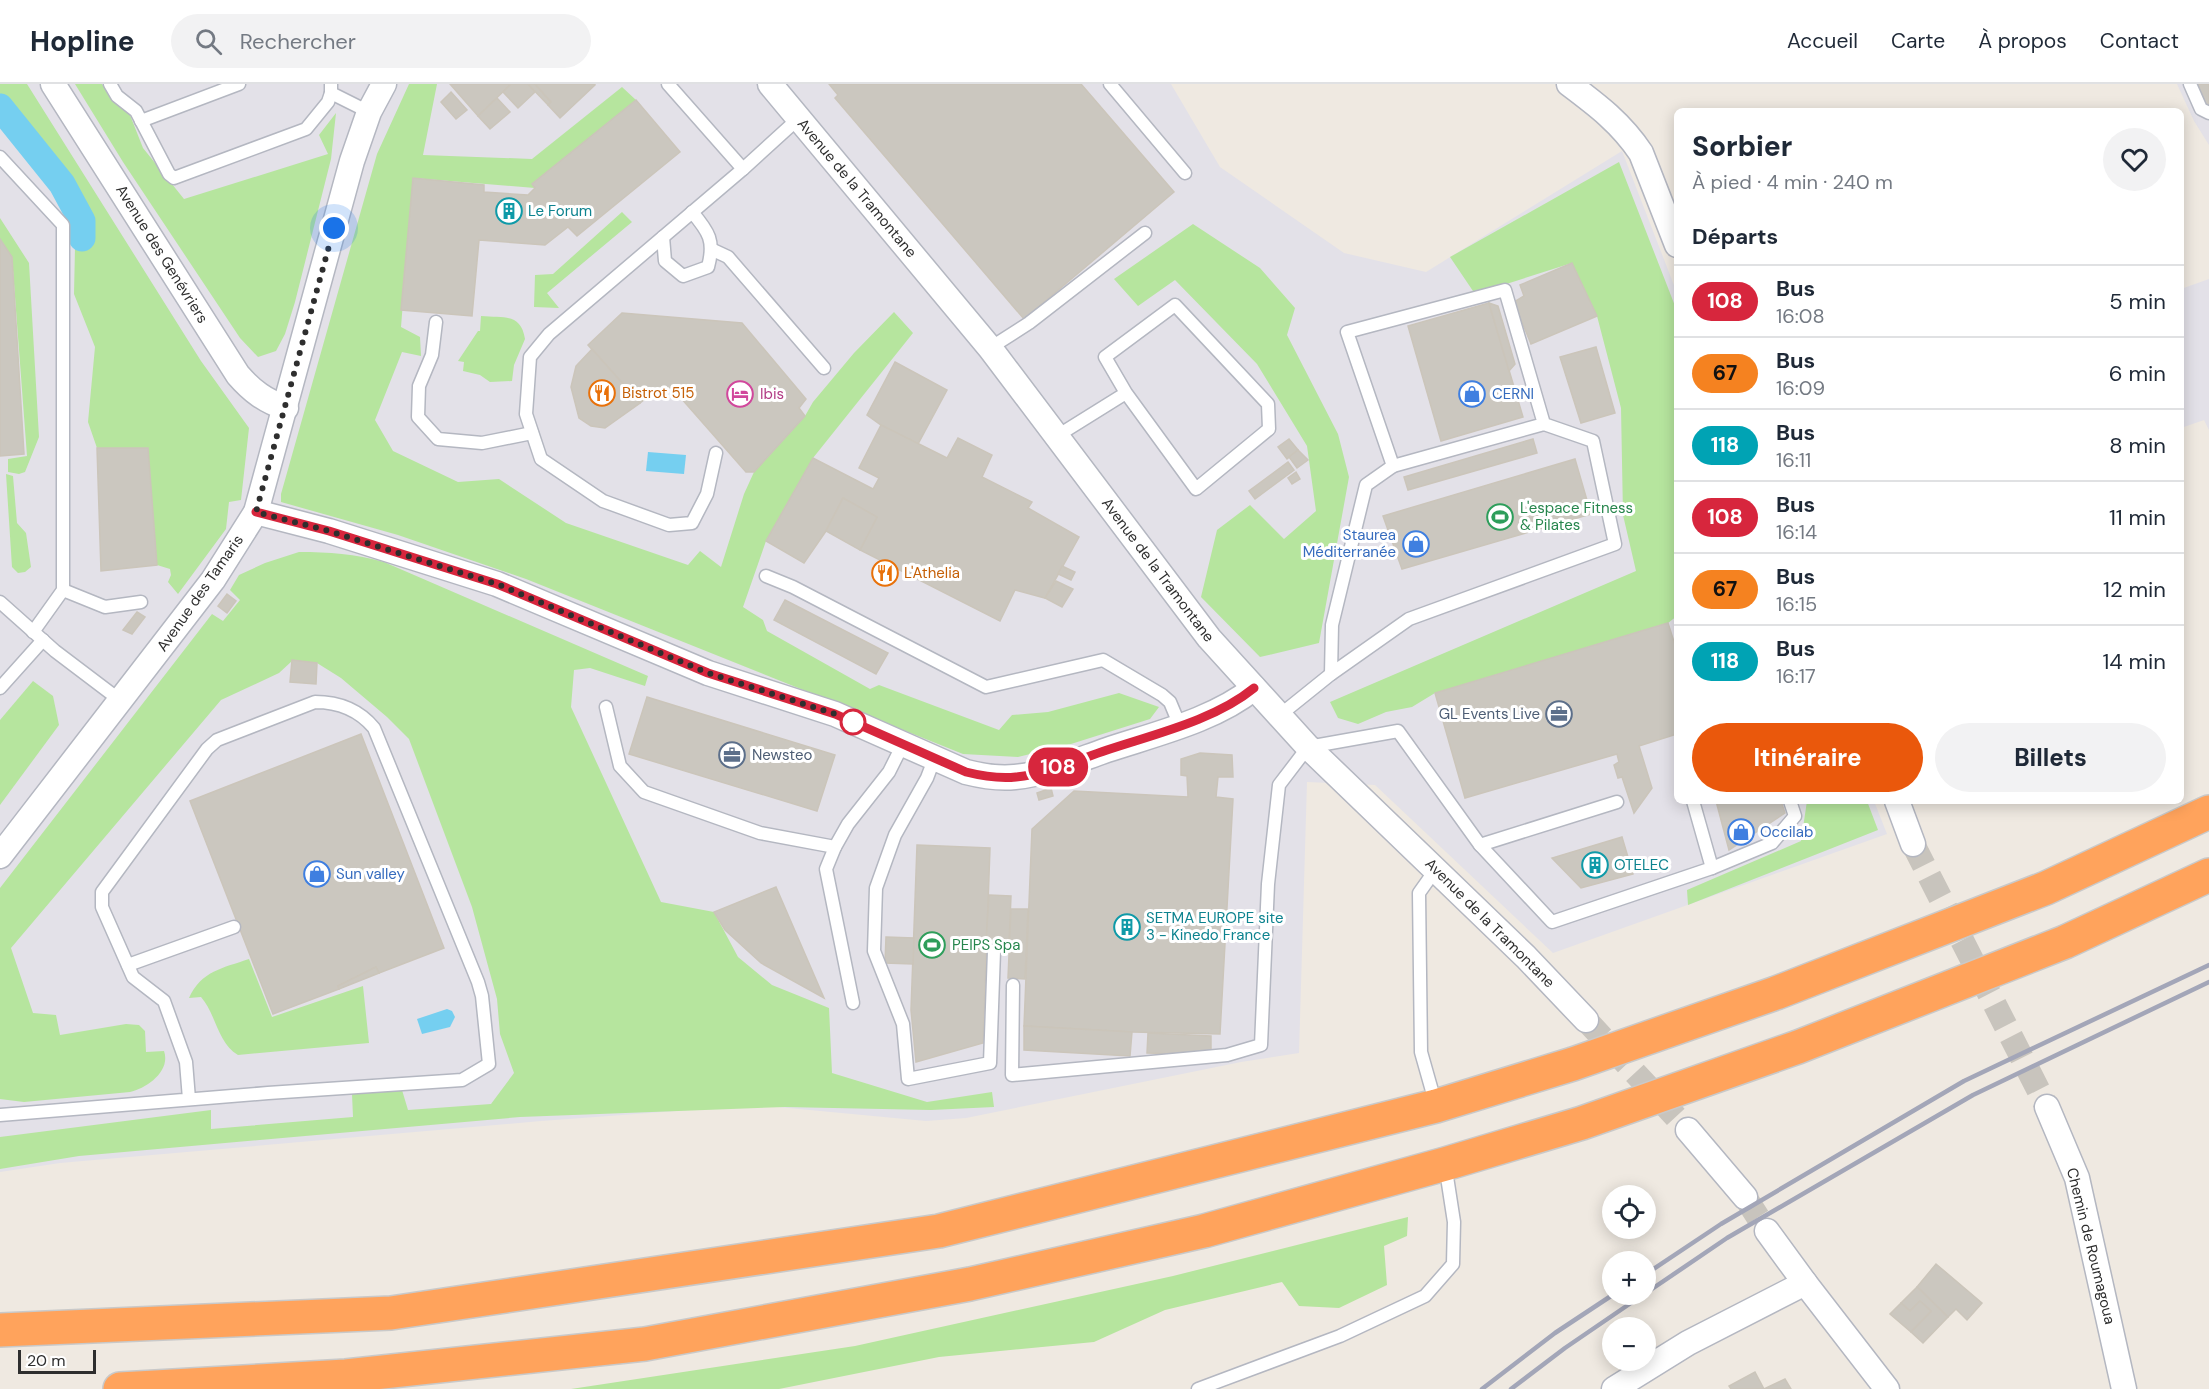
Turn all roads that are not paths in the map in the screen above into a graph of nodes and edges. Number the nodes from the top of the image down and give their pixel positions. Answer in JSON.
{"nodes":[{"id":1,"x":53,"y":84,"type":"edge"},
{"id":2,"x":110,"y":84,"type":"edge"},
{"id":3,"x":239,"y":84,"type":"edge"},
{"id":4,"x":384,"y":84,"type":"edge"},
{"id":5,"x":668,"y":84,"type":"edge"},
{"id":6,"x":770,"y":84,"type":"edge"},
{"id":7,"x":1110,"y":84,"type":"edge"},
{"id":8,"x":1569,"y":84,"type":"edge"},
{"id":9,"x":2190,"y":84,"type":"edge"},
{"id":10,"x":331,"y":88,"type":"edge"},
{"id":11,"x":369,"y":112,"type":"junction"},
{"id":12,"x":2209,"y":113,"type":"edge"},
{"id":13,"x":799,"y":118,"type":"junction"},
{"id":14,"x":141,"y":121,"type":"junction"},
{"id":15,"x":0,"y":157,"type":"edge"},
{"id":16,"x":743,"y":169,"type":"junction"},
{"id":17,"x":1185,"y":173,"type":"dead end"},
{"id":18,"x":692,"y":212,"type":"junction"},
{"id":19,"x":1145,"y":233,"type":"dead end"},
{"id":20,"x":663,"y":237,"type":"junction"},
{"id":21,"x":1674,"y":237,"type":"edge"},
{"id":22,"x":713,"y":250,"type":"junction"},
{"id":23,"x":436,"y":322,"type":"dead end"},
{"id":24,"x":990,"y":348,"type":"junction"},
{"id":25,"x":824,"y":368,"type":"dead end"},
{"id":26,"x":1126,"y":393,"type":"junction"},
{"id":27,"x":286,"y":408,"type":"junction"},
{"id":28,"x":1544,"y":424,"type":"junction"},
{"id":29,"x":532,"y":433,"type":"junction"},
{"id":30,"x":1057,"y":436,"type":"junction"},
{"id":31,"x":716,"y":453,"type":"dead end"},
{"id":32,"x":1393,"y":466,"type":"junction"},
{"id":33,"x":256,"y":512,"type":"junction"},
{"id":34,"x":766,"y":576,"type":"dead end"},
{"id":35,"x":63,"y":590,"type":"junction"},
{"id":36,"x":0,"y":602,"type":"edge"},
{"id":37,"x":141,"y":602,"type":"dead end"},
{"id":38,"x":33,"y":632,"type":"junction"},
{"id":39,"x":43,"y":640,"type":"junction"},
{"id":40,"x":1331,"y":674,"type":"junction"},
{"id":41,"x":0,"y":688,"type":"edge"},
{"id":42,"x":1254,"y":688,"type":"junction"},
{"id":43,"x":121,"y":701,"type":"junction"},
{"id":44,"x":606,"y":707,"type":"dead end"},
{"id":45,"x":1280,"y":715,"type":"junction"},
{"id":46,"x":1180,"y":726,"type":"junction"},
{"id":47,"x":903,"y":744,"type":"junction"},
{"id":48,"x":1308,"y":747,"type":"junction"},
{"id":49,"x":935,"y":757,"type":"junction"},
{"id":50,"x":1617,"y":802,"type":"dead end"},
{"id":51,"x":1694,"y":804,"type":"edge"},
{"id":52,"x":1791,"y":804,"type":"edge"},
{"id":53,"x":1898,"y":804,"type":"edge"},
{"id":54,"x":2209,"y":812,"type":"edge"},
{"id":55,"x":1913,"y":844,"type":"tunnel mouth"},
{"id":56,"x":1480,"y":846,"type":"junction"},
{"id":57,"x":835,"y":847,"type":"junction"},
{"id":58,"x":0,"y":856,"type":"edge"},
{"id":59,"x":1712,"y":868,"type":"junction"},
{"id":60,"x":1436,"y":869,"type":"junction"},
{"id":61,"x":2209,"y":875,"type":"edge"},
{"id":62,"x":234,"y":927,"type":"dead end"},
{"id":63,"x":994,"y":951,"type":"dead end"},
{"id":64,"x":128,"y":965,"type":"junction"},
{"id":65,"x":1013,"y":985,"type":"dead end"},
{"id":66,"x":853,"y":1003,"type":"dead end"},
{"id":67,"x":1586,"y":1020,"type":"tunnel mouth"},
{"id":68,"x":189,"y":1099,"type":"junction"},
{"id":69,"x":1436,"y":1106,"type":"junction"},
{"id":70,"x":2046,"y":1107,"type":"tunnel mouth"},
{"id":71,"x":0,"y":1115,"type":"edge"},
{"id":72,"x":1688,"y":1130,"type":"tunnel mouth"},
{"id":73,"x":1445,"y":1164,"type":"junction"},
{"id":74,"x":1744,"y":1197,"type":"tunnel mouth"},
{"id":75,"x":1767,"y":1231,"type":"tunnel mouth"},
{"id":76,"x":1805,"y":1283,"type":"junction"},
{"id":77,"x":0,"y":1330,"type":"edge"},
{"id":78,"x":120,"y":1389,"type":"edge"},
{"id":79,"x":1198,"y":1389,"type":"edge"},
{"id":80,"x":1614,"y":1389,"type":"edge"},
{"id":81,"x":1887,"y":1389,"type":"edge"},
{"id":82,"x":2124,"y":1389,"type":"edge"}],
"edges":[{"from":1,"to":27,"type":"street","name":"Avenue des Genévriers"},
{"from":2,"to":14,"type":"lane"},
{"from":3,"to":14,"type":"lane"},
{"from":4,"to":11,"type":"street","name":"Avenue des Tamaris"},
{"from":5,"to":16,"type":"lane"},
{"from":6,"to":13,"type":"street","name":"Avenue de la Tramontane"},
{"from":7,"to":17,"type":"lane"},
{"from":8,"to":21,"type":"street"},
{"from":9,"to":12,"type":"lane"},
{"from":10,"to":11,"type":"lane"},
{"from":10,"to":14,"type":"lane"},
{"from":11,"to":27,"type":"street","name":"Avenue des Tamaris"},
{"from":13,"to":16,"type":"lane"},
{"from":13,"to":24,"type":"street","name":"Avenue de la Tramontane"},
{"from":15,"to":35,"type":"lane"},
{"from":16,"to":18,"type":"lane"},
{"from":18,"to":20,"type":"lane"},
{"from":18,"to":22,"type":"lane"},
{"from":19,"to":24,"type":"lane"},
{"from":20,"to":22,"type":"lane"},
{"from":20,"to":29,"type":"lane"},
{"from":22,"to":25,"type":"lane"},
{"from":23,"to":29,"type":"lane"},
{"from":24,"to":30,"type":"street","name":"Avenue de la Tramontane"},
{"from":26,"to":26,"type":"lane"},
{"from":26,"to":30,"type":"lane"},
{"from":27,"to":33,"type":"street","name":"Avenue des Tamaris"},
{"from":28,"to":32,"type":"lane"},
{"from":28,"to":32,"type":"lane"},
{"from":28,"to":40,"type":"lane"},
{"from":29,"to":31,"type":"lane"},
{"from":30,"to":42,"type":"street","name":"Avenue de la Tramontane"},
{"from":32,"to":40,"type":"lane"},
{"from":33,"to":43,"type":"street","name":"Avenue des Tamaris"},
{"from":33,"to":47,"type":"street"},
{"from":34,"to":46,"type":"lane"},
{"from":35,"to":37,"type":"lane"},
{"from":35,"to":38,"type":"lane"},
{"from":36,"to":38,"type":"lane"},
{"from":38,"to":39,"type":"lane"},
{"from":39,"to":41,"type":"lane"},
{"from":39,"to":43,"type":"lane"},
{"from":40,"to":45,"type":"lane"},
{"from":42,"to":45,"type":"street","name":"Avenue de la Tramontane"},
{"from":42,"to":46,"type":"street"},
{"from":43,"to":58,"type":"street","name":"Avenue des Tamaris"},
{"from":44,"to":57,"type":"lane"},
{"from":45,"to":48,"type":"street","name":"Avenue de la Tramontane"},
{"from":46,"to":49,"type":"street"},
{"from":47,"to":49,"type":"street"},
{"from":47,"to":57,"type":"lane"},
{"from":48,"to":56,"type":"lane"},
{"from":48,"to":60,"type":"street","name":"Avenue de la Tramontane"},
{"from":48,"to":65,"type":"lane"},
{"from":49,"to":63,"type":"lane"},
{"from":50,"to":56,"type":"lane"},
{"from":51,"to":59,"type":"lane"},
{"from":52,"to":59,"type":"lane"},
{"from":53,"to":55,"type":"street"},
{"from":54,"to":69,"type":"highway"},
{"from":56,"to":59,"type":"lane"},
{"from":57,"to":66,"type":"lane"},
{"from":60,"to":67,"type":"street","name":"Avenue de la Tramontane"},
{"from":60,"to":69,"type":"lane"},
{"from":61,"to":73,"type":"highway"},
{"from":62,"to":64,"type":"lane"},
{"from":64,"to":68,"type":"lane"},
{"from":64,"to":68,"type":"lane"},
{"from":68,"to":71,"type":"lane"},
{"from":69,"to":77,"type":"highway"},
{"from":70,"to":82,"type":"street","name":"Chemin de Roumagoua"},
{"from":72,"to":74,"type":"street"},
{"from":73,"to":78,"type":"highway"},
{"from":73,"to":79,"type":"lane"},
{"from":75,"to":76,"type":"street"},
{"from":76,"to":80,"type":"street"},
{"from":76,"to":81,"type":"street"}]}
